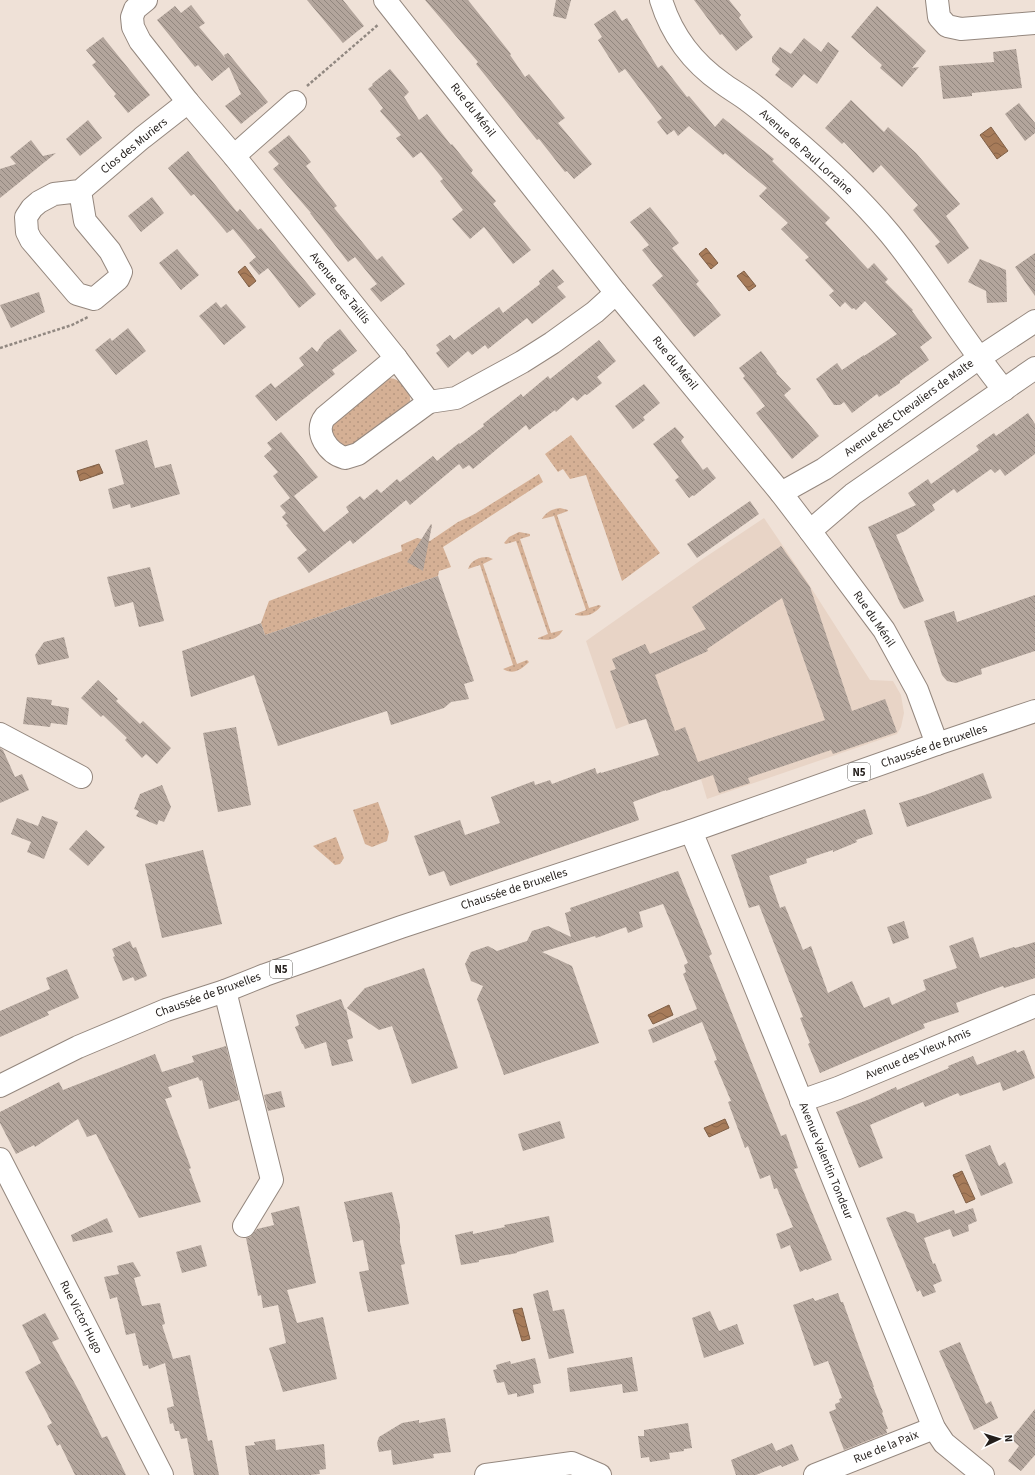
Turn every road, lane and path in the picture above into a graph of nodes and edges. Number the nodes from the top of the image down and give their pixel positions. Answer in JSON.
{"nodes":[{"id":1,"x":146,"y":0,"type":"edge"},
{"id":2,"x":661,"y":0,"type":"edge"},
{"id":3,"x":937,"y":0,"type":"edge"},
{"id":4,"x":389,"y":5,"type":"edge"},
{"id":5,"x":1035,"y":23,"type":"edge"},
{"id":6,"x":188,"y":102,"type":"junction"},
{"id":7,"x":295,"y":102,"type":"joint"},
{"id":8,"x":234,"y":156,"type":"junction"},
{"id":9,"x":80,"y":190,"type":"junction"},
{"id":10,"x":616,"y":293,"type":"junction"},
{"id":11,"x":94,"y":299,"type":"junction"},
{"id":12,"x":1035,"y":320,"type":"edge"},
{"id":13,"x":0,"y":348,"type":"edge"},
{"id":14,"x":396,"y":358,"type":"junction"},
{"id":15,"x":979,"y":358,"type":"junction"},
{"id":16,"x":1035,"y":368,"type":"edge"},
{"id":17,"x":1004,"y":390,"type":"junction"},
{"id":18,"x":428,"y":402,"type":"junction"},
{"id":19,"x":781,"y":493,"type":"junction"},
{"id":20,"x":810,"y":530,"type":"junction"},
{"id":21,"x":1035,"y":711,"type":"edge"},
{"id":22,"x":0,"y":734,"type":"edge"},
{"id":23,"x":937,"y":744,"type":"junction"},
{"id":24,"x":81,"y":777,"type":"dead end"},
{"id":25,"x":691,"y":831,"type":"junction"},
{"id":26,"x":225,"y":991,"type":"junction"},
{"id":27,"x":1035,"y":1006,"type":"edge"},
{"id":28,"x":0,"y":1086,"type":"edge"},
{"id":29,"x":801,"y":1101,"type":"junction"},
{"id":30,"x":0,"y":1159,"type":"edge"},
{"id":31,"x":244,"y":1226,"type":"dead end"},
{"id":32,"x":934,"y":1428,"type":"junction"},
{"id":33,"x":162,"y":1475,"type":"edge"},
{"id":34,"x":486,"y":1475,"type":"edge"},
{"id":35,"x":600,"y":1475,"type":"edge"},
{"id":36,"x":815,"y":1475,"type":"edge"},
{"id":37,"x":983,"y":1475,"type":"edge"}],
"edges":[{"from":1,"to":6,"type":"street","name":"Avenue des Taillis"},
{"from":2,"to":15,"type":"street","name":"Avenue de Paul Lorraine"},
{"from":3,"to":5,"type":"street"},
{"from":4,"to":7,"type":"path"},
{"from":4,"to":10,"type":"street","name":"Rue du Ménil"},
{"from":6,"to":8,"type":"street","name":"Avenue des Taillis"},
{"from":6,"to":9,"type":"street","name":"Clos des Muriers"},
{"from":7,"to":8,"type":"street"},
{"from":8,"to":14,"type":"street","name":"Avenue des Taillis"},
{"from":9,"to":11,"type":"street"},
{"from":9,"to":11,"type":"street"},
{"from":10,"to":18,"type":"street"},
{"from":10,"to":19,"type":"street","name":"Rue du Ménil"},
{"from":11,"to":13,"type":"path"},
{"from":12,"to":15,"type":"street","name":"Avenue des Chevaliers de Malte"},
{"from":14,"to":18,"type":"street","name":"Avenue des Taillis"},
{"from":14,"to":18,"type":"street"},
{"from":15,"to":17,"type":"street","name":"Avenue de Paul Lorraine"},
{"from":15,"to":19,"type":"street","name":"Avenue des Chevaliers de Malte"},
{"from":16,"to":17,"type":"street"},
{"from":17,"to":20,"type":"street"},
{"from":19,"to":20,"type":"street","name":"Rue du Ménil"},
{"from":20,"to":23,"type":"street","name":"Rue du Ménil"},
{"from":21,"to":23,"type":"street","name":"Chaussée de Bruxelles","number":"N5"},
{"from":22,"to":24,"type":"street"},
{"from":23,"to":25,"type":"street","name":"Chaussée de Bruxelles","number":"N5"},
{"from":25,"to":26,"type":"street","name":"Chaussée de Bruxelles","number":"N5"},
{"from":25,"to":29,"type":"street","name":"Avenue Valentin Tondeur"},
{"from":26,"to":28,"type":"street","name":"Chaussée de Bruxelles","number":"N5"},
{"from":26,"to":31,"type":"street"},
{"from":27,"to":29,"type":"street","name":"Avenue des Vieux Amis"},
{"from":29,"to":32,"type":"street","name":"Avenue Valentin Tondeur"},
{"from":30,"to":33,"type":"street","name":"Rue Victor Hugo"},
{"from":32,"to":36,"type":"street","name":"Rue de la Paix"},
{"from":32,"to":37,"type":"street","name":"Avenue Valentin Tondeur"},
{"from":34,"to":35,"type":"street"}]}
